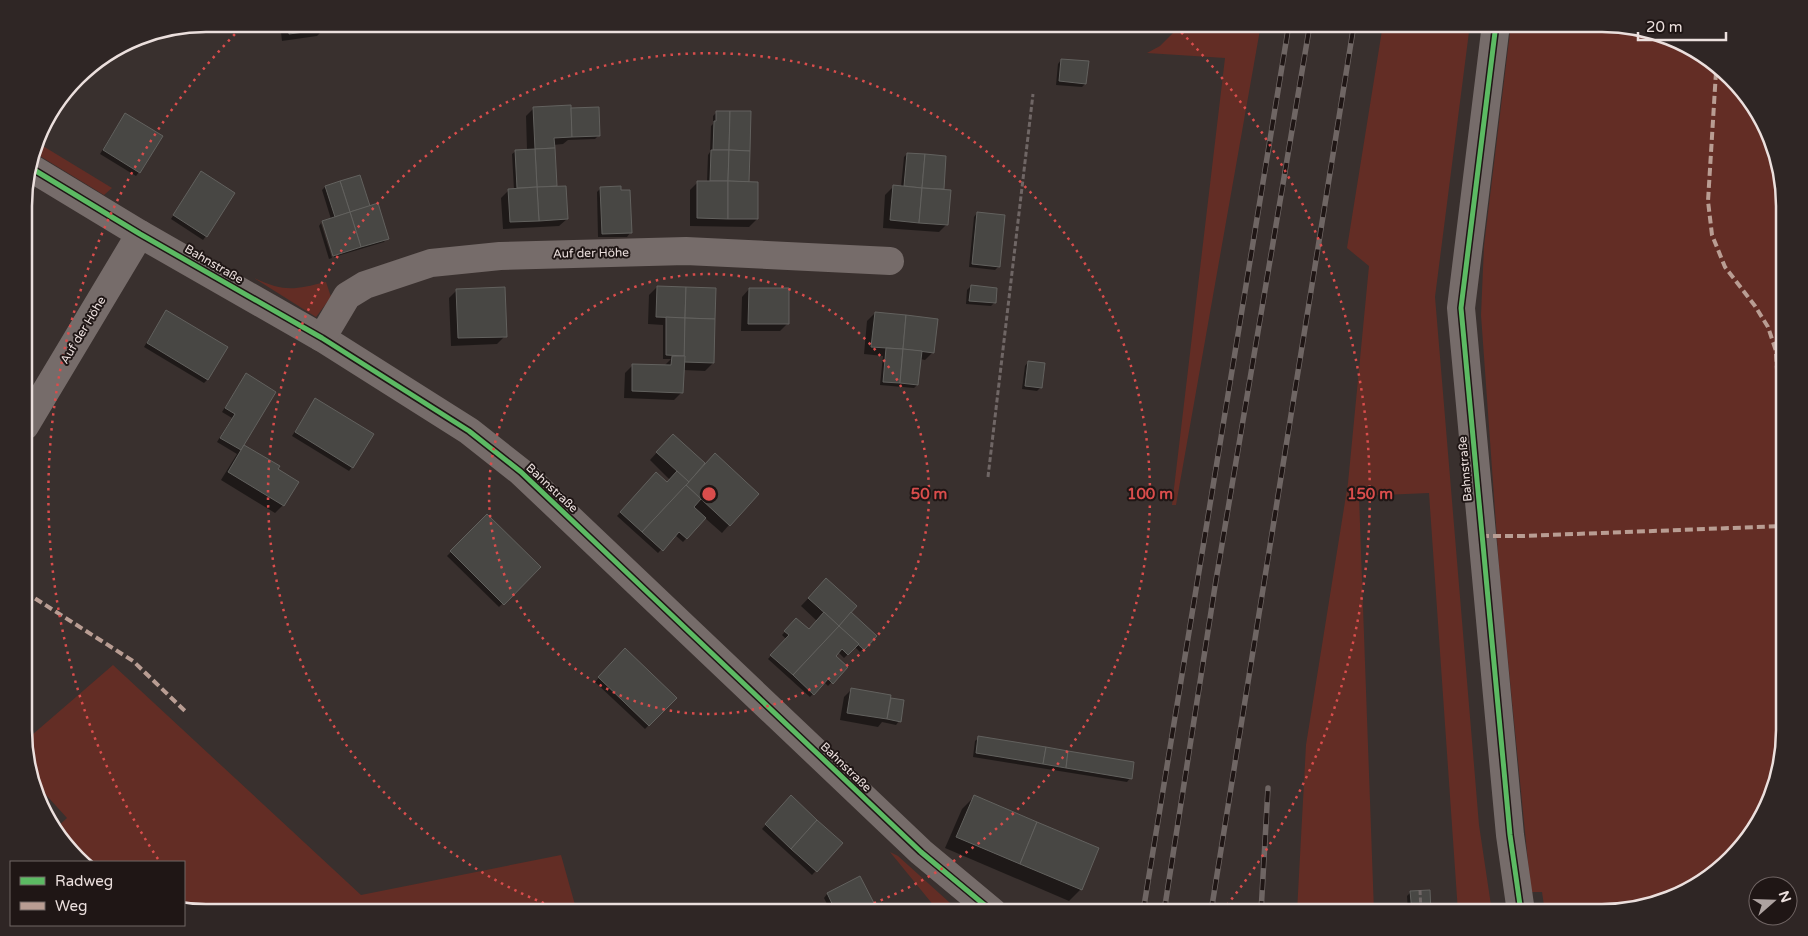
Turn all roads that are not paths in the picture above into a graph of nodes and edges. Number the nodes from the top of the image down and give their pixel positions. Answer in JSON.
{"nodes":[{"id":1,"x":1495,"y":32,"type":"edge"},
{"id":2,"x":36,"y":171,"type":"edge"},
{"id":3,"x":140,"y":234,"type":"junction"},
{"id":4,"x":890,"y":261,"type":"dead end"},
{"id":5,"x":322,"y":338,"type":"junction"},
{"id":6,"x":33,"y":413,"type":"edge"},
{"id":7,"x":983,"y":903,"type":"edge"},
{"id":8,"x":1520,"y":903,"type":"edge"}],
"edges":[{"from":1,"to":8,"type":"street","name":"Bahnstraße"},
{"from":2,"to":3,"type":"street","name":"Bahnstraße"},
{"from":3,"to":5,"type":"street","name":"Bahnstraße"},
{"from":3,"to":6,"type":"street","name":"Auf der Höhe"},
{"from":4,"to":5,"type":"street","name":"Auf der Höhe"},
{"from":5,"to":7,"type":"street","name":"Bahnstraße"}]}
